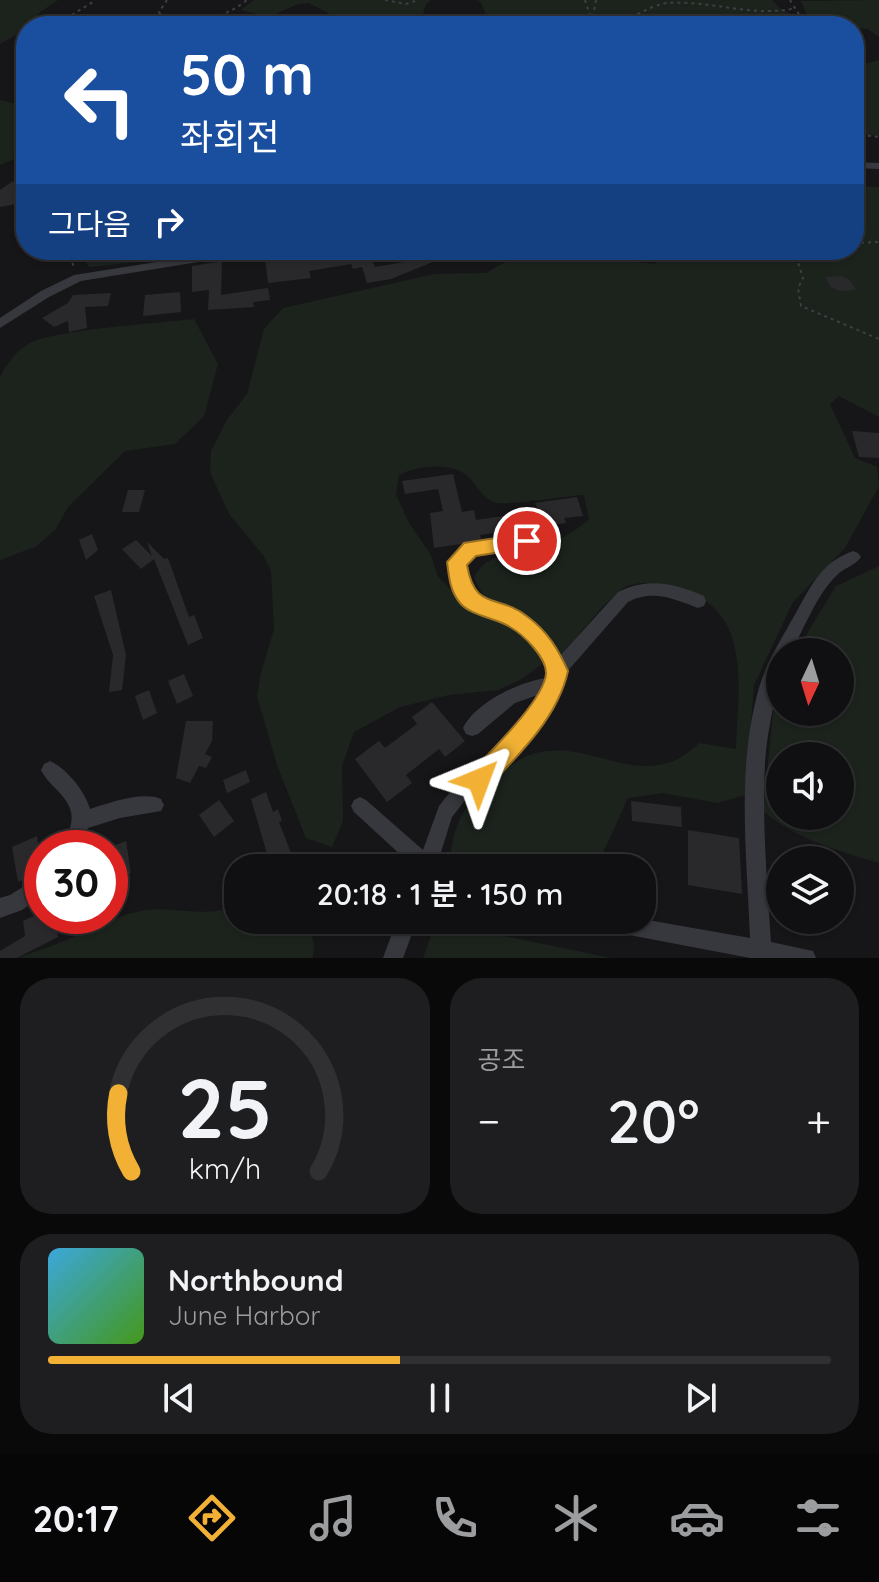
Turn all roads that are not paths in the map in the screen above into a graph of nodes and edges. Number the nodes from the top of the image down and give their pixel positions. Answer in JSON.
{"nodes":[{"id":1,"x":191,"y":260,"type":"edge"},
{"id":2,"x":0,"y":324,"type":"edge"},
{"id":3,"x":527,"y":541,"type":"dead end"},
{"id":4,"x":853,"y":557,"type":"dead end"},
{"id":5,"x":698,"y":601,"type":"dead end"},
{"id":6,"x":790,"y":638,"type":"edge"},
{"id":7,"x":556,"y":678,"type":"junction"},
{"id":8,"x":766,"y":689,"type":"edge"},
{"id":9,"x":472,"y":728,"type":"dead end"},
{"id":10,"x":50,"y":770,"type":"dead end"},
{"id":11,"x":155,"y":805,"type":"dead end"},
{"id":12,"x":360,"y":806,"type":"dead end"},
{"id":13,"x":84,"y":820,"type":"junction"},
{"id":14,"x":80,"y":830,"type":"edge"},
{"id":15,"x":413,"y":854,"type":"edge"},
{"id":16,"x":431,"y":854,"type":"edge"},
{"id":17,"x":24,"y":897,"type":"edge"},
{"id":18,"x":0,"y":908,"type":"edge"},
{"id":19,"x":656,"y":931,"type":"edge"},
{"id":20,"x":402,"y":934,"type":"edge"},
{"id":21,"x":761,"y":949,"type":"junction"},
{"id":22,"x":393,"y":958,"type":"edge"},
{"id":23,"x":806,"y":958,"type":"edge"}],
"edges":[{"from":1,"to":2,"type":"street"},
{"from":3,"to":7,"type":"street"},
{"from":4,"to":6,"type":"street"},
{"from":5,"to":7,"type":"street"},
{"from":7,"to":9,"type":"street"},
{"from":7,"to":16,"type":"street"},
{"from":8,"to":21,"type":"street"},
{"from":10,"to":13,"type":"street"},
{"from":11,"to":13,"type":"street"},
{"from":12,"to":15,"type":"street"},
{"from":13,"to":14,"type":"street"},
{"from":17,"to":18,"type":"street"},
{"from":19,"to":21,"type":"street"},
{"from":20,"to":22,"type":"street"},
{"from":21,"to":23,"type":"street"}]}
